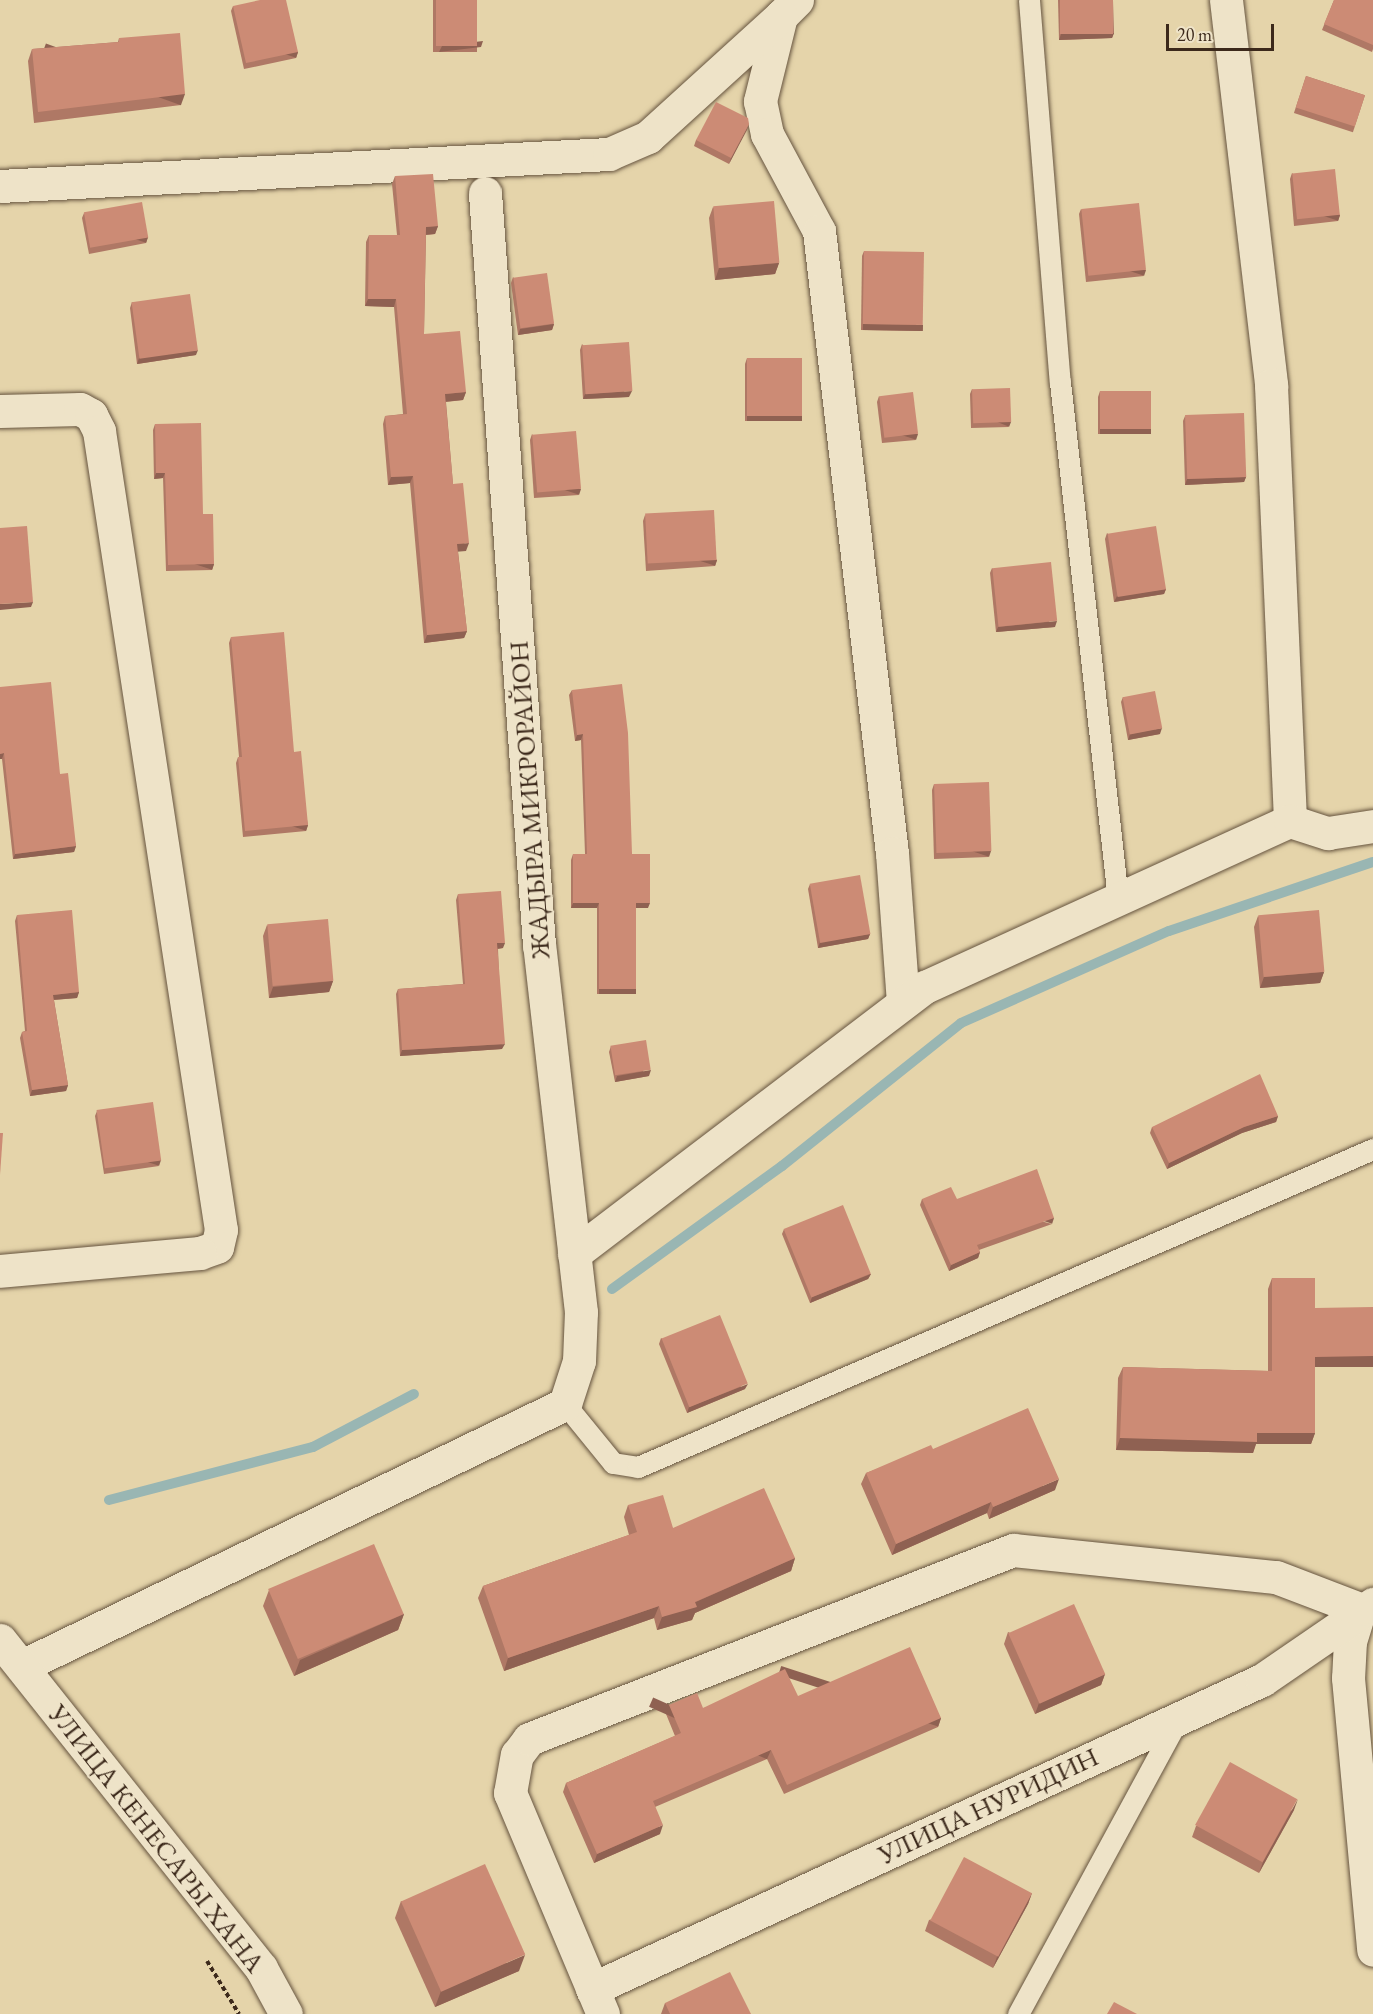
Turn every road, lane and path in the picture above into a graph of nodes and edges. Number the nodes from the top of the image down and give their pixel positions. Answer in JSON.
{"nodes":[{"id":1,"x":1029,"y":0,"type":"edge"},
{"id":2,"x":1226,"y":0,"type":"edge"},
{"id":3,"x":789,"y":8,"type":"edge"},
{"id":4,"x":0,"y":186,"type":"edge"},
{"id":5,"x":484,"y":193,"type":"dead end"},
{"id":6,"x":0,"y":411,"type":"edge"},
{"id":7,"x":1290,"y":821,"type":"junction"},
{"id":8,"x":1373,"y":826,"type":"edge"},
{"id":9,"x":1118,"y":899,"type":"junction"},
{"id":10,"x":903,"y":1003,"type":"junction"},
{"id":11,"x":1373,"y":1149,"type":"edge"},
{"id":12,"x":574,"y":1254,"type":"junction"},
{"id":13,"x":0,"y":1271,"type":"edge"},
{"id":14,"x":565,"y":1404,"type":"junction"},
{"id":15,"x":1366,"y":1607,"type":"edge"},
{"id":16,"x":0,"y":1640,"type":"edge"},
{"id":17,"x":22,"y":1666,"type":"junction"},
{"id":18,"x":1178,"y":1718,"type":"junction"},
{"id":19,"x":1373,"y":1950,"type":"edge"},
{"id":20,"x":598,"y":2001,"type":"edge"},
{"id":21,"x":286,"y":2014,"type":"edge"},
{"id":22,"x":1018,"y":2014,"type":"edge"}],
"edges":[{"from":1,"to":9,"type":"lane"},
{"from":2,"to":7,"type":"street"},
{"from":3,"to":4,"type":"street"},
{"from":3,"to":10,"type":"street"},
{"from":5,"to":12,"type":"street","name":"ЖАДЫРА МИКРОРАЙОН"},
{"from":6,"to":13,"type":"street"},
{"from":7,"to":8,"type":"street"},
{"from":7,"to":9,"type":"street"},
{"from":9,"to":10,"type":"street"},
{"from":10,"to":12,"type":"street"},
{"from":11,"to":14,"type":"lane"},
{"from":12,"to":14,"type":"street","name":"ЖАДЫРА МИКРОРАЙОН"},
{"from":14,"to":17,"type":"street"},
{"from":15,"to":18,"type":"street","name":"УЛИЦА НУРИДИН"},
{"from":15,"to":19,"type":"street"},
{"from":15,"to":20,"type":"street"},
{"from":16,"to":17,"type":"street","name":"УЛИЦА КЕНЕСАРЫ ХАНА"},
{"from":17,"to":21,"type":"street","name":"УЛИЦА КЕНЕСАРЫ ХАНА"},
{"from":18,"to":20,"type":"street","name":"УЛИЦА НУРИДИН"},
{"from":18,"to":22,"type":"lane"}]}
